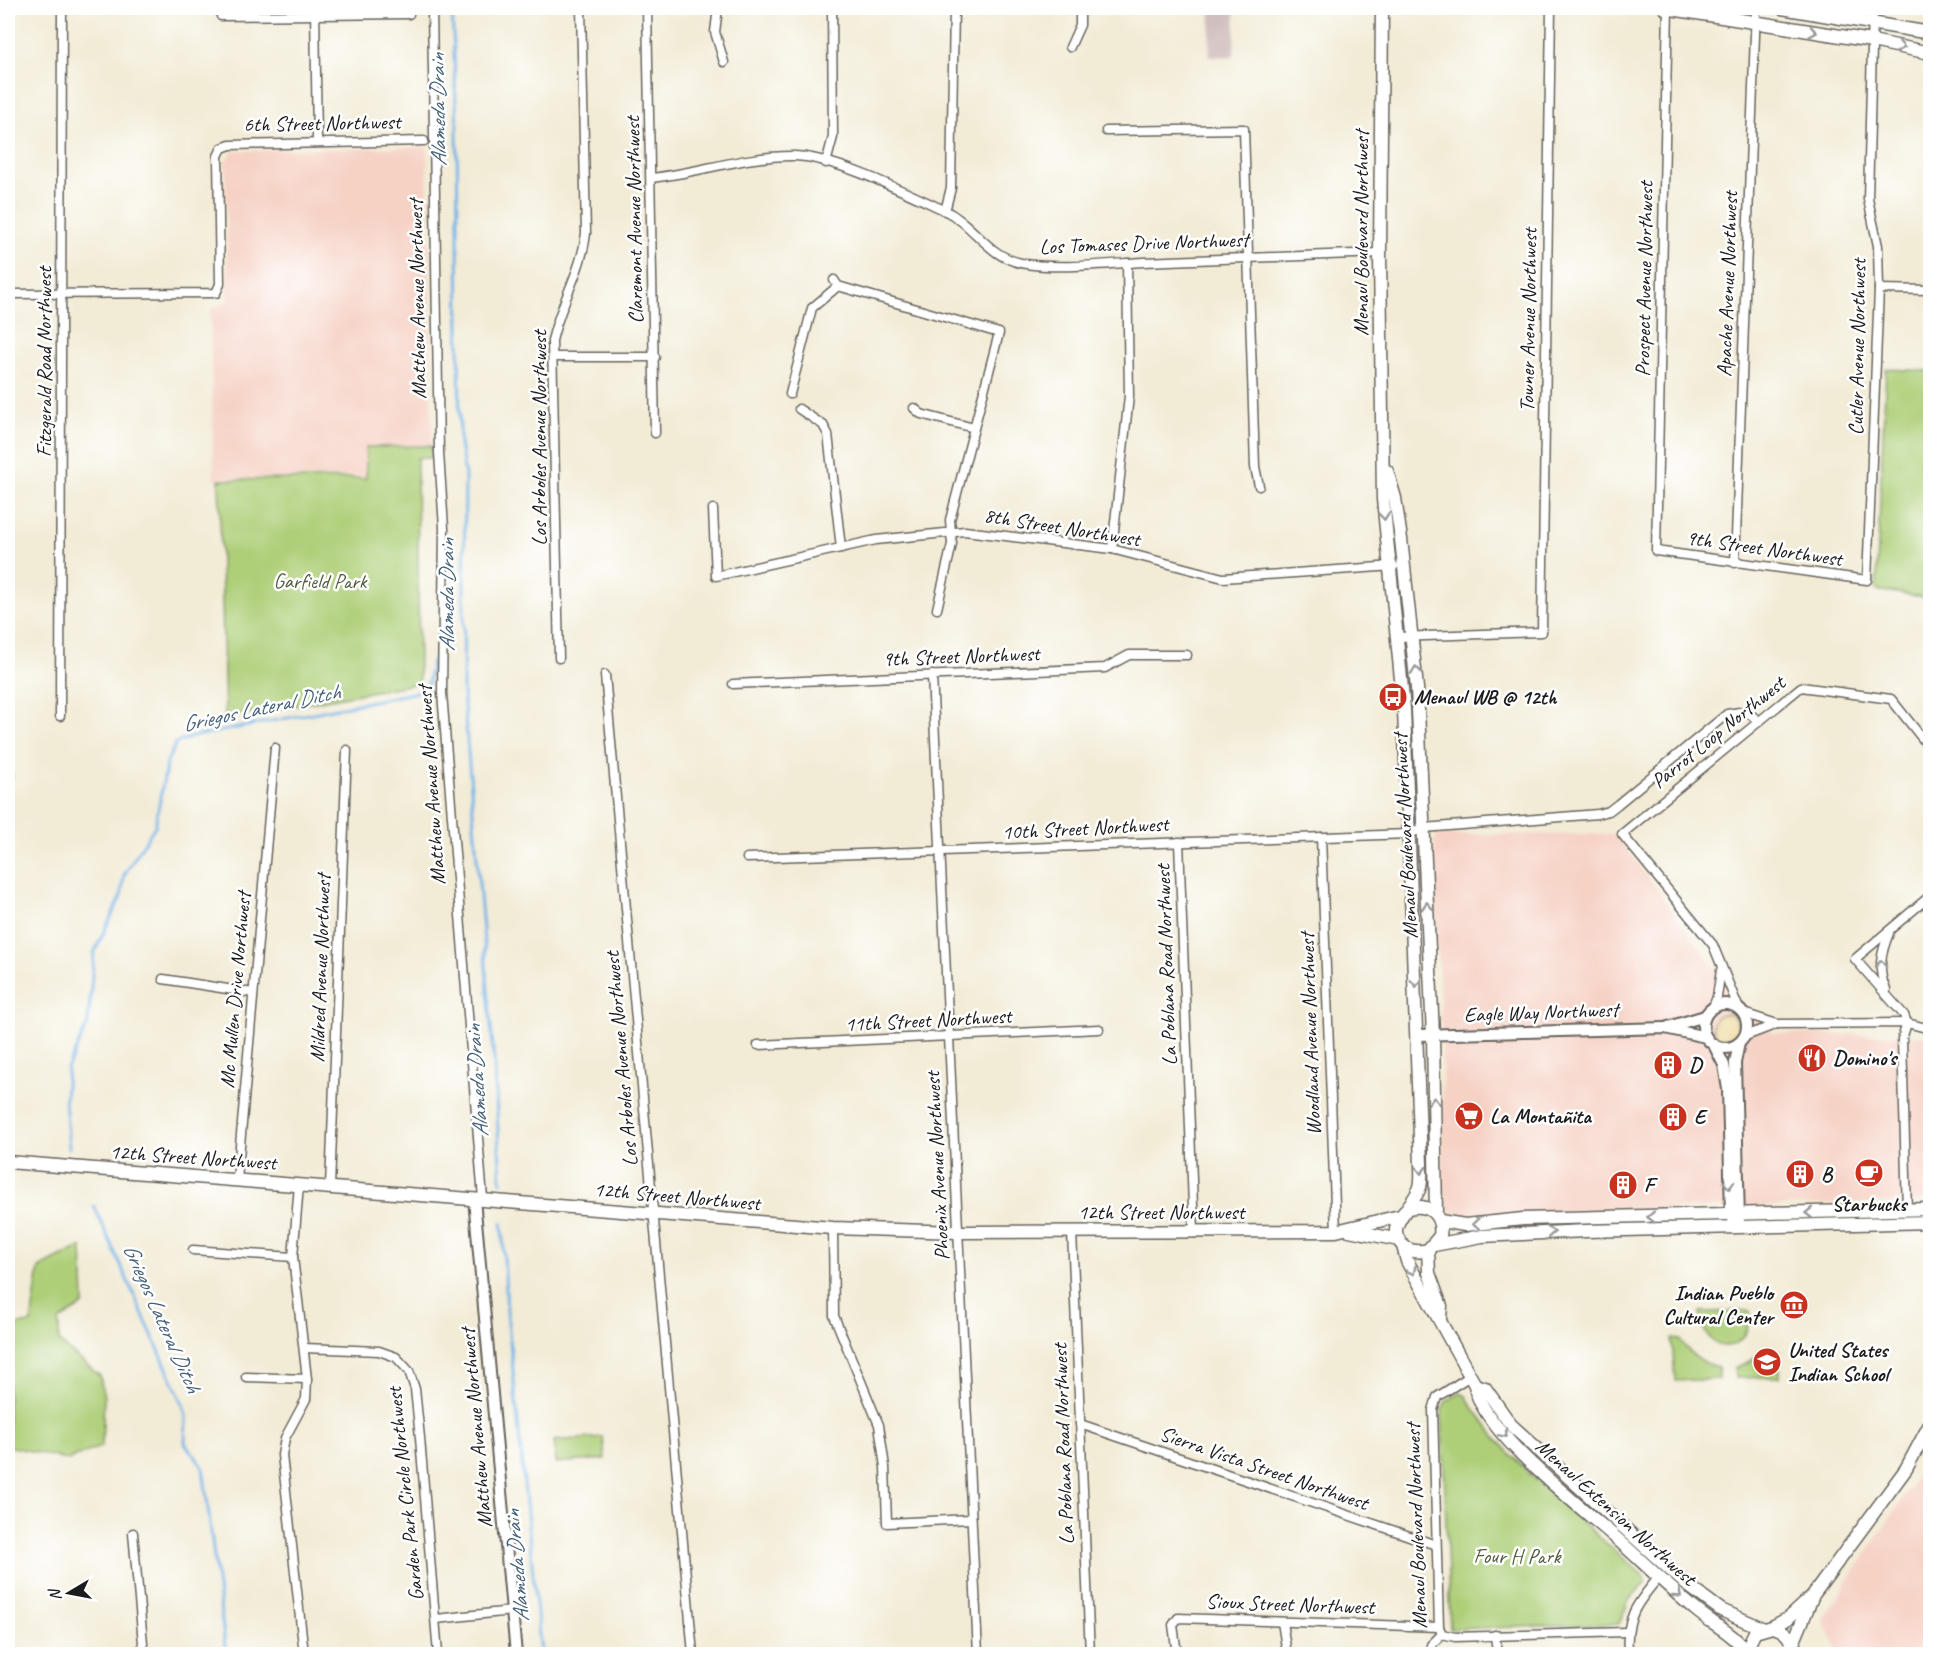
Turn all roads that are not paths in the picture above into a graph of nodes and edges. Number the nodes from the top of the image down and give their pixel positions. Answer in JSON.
{"nodes":[{"id":1,"x":62,"y":8,"type":"edge"},
{"id":2,"x":432,"y":8,"type":"edge"},
{"id":3,"x":581,"y":8,"type":"edge"},
{"id":4,"x":647,"y":8,"type":"edge"},
{"id":5,"x":718,"y":8,"type":"edge"},
{"id":6,"x":832,"y":8,"type":"edge"},
{"id":7,"x":954,"y":8,"type":"edge"},
{"id":8,"x":1080,"y":8,"type":"edge"},
{"id":9,"x":1382,"y":8,"type":"edge"},
{"id":10,"x":1551,"y":8,"type":"edge"},
{"id":11,"x":1667,"y":8,"type":"edge"},
{"id":12,"x":1756,"y":8,"type":"edge"},
{"id":13,"x":1782,"y":8,"type":"edge"},
{"id":14,"x":1873,"y":8,"type":"edge"},
{"id":15,"x":315,"y":11,"type":"edge"},
{"id":16,"x":409,"y":14,"type":"dead end"},
{"id":17,"x":221,"y":16,"type":"dead end"},
{"id":18,"x":1755,"y":23,"type":"junction"},
{"id":19,"x":1873,"y":23,"type":"junction"},
{"id":20,"x":1930,"y":33,"type":"edge"},
{"id":21,"x":1872,"y":41,"type":"junction"},
{"id":22,"x":1070,"y":47,"type":"dead end"},
{"id":23,"x":1930,"y":53,"type":"edge"},
{"id":24,"x":724,"y":62,"type":"dead end"},
{"id":25,"x":1106,"y":131,"type":"dead end"},
{"id":26,"x":424,"y":141,"type":"dead end"},
{"id":27,"x":317,"y":142,"type":"junction"},
{"id":28,"x":826,"y":163,"type":"junction"},
{"id":29,"x":651,"y":178,"type":"junction"},
{"id":30,"x":945,"y":211,"type":"junction"},
{"id":31,"x":1380,"y":253,"type":"junction"},
{"id":32,"x":1250,"y":258,"type":"junction"},
{"id":33,"x":1127,"y":263,"type":"junction"},
{"id":34,"x":1879,"y":289,"type":"junction"},
{"id":35,"x":1930,"y":290,"type":"edge"},
{"id":36,"x":8,"y":294,"type":"edge"},
{"id":37,"x":62,"y":294,"type":"junction"},
{"id":38,"x":554,"y":357,"type":"junction"},
{"id":39,"x":655,"y":357,"type":"junction"},
{"id":40,"x":790,"y":394,"type":"dead end"},
{"id":41,"x":914,"y":408,"type":"dead end"},
{"id":42,"x":799,"y":409,"type":"dead end"},
{"id":43,"x":974,"y":428,"type":"junction"},
{"id":44,"x":655,"y":432,"type":"dead end"},
{"id":45,"x":1384,"y":458,"type":"junction"},
{"id":46,"x":1259,"y":486,"type":"dead end"},
{"id":47,"x":713,"y":509,"type":"dead end"},
{"id":48,"x":951,"y":532,"type":"junction"},
{"id":49,"x":841,"y":548,"type":"junction"},
{"id":50,"x":1112,"y":549,"type":"junction"},
{"id":51,"x":1656,"y":551,"type":"joint"},
{"id":52,"x":1735,"y":563,"type":"junction"},
{"id":53,"x":1404,"y":566,"type":"junction"},
{"id":54,"x":1390,"y":567,"type":"junction"},
{"id":55,"x":1867,"y":580,"type":"joint"},
{"id":56,"x":937,"y":609,"type":"dead end"},
{"id":57,"x":1412,"y":637,"type":"junction"},
{"id":58,"x":1397,"y":638,"type":"junction"},
{"id":59,"x":1186,"y":655,"type":"dead end"},
{"id":60,"x":559,"y":658,"type":"dead end"},
{"id":61,"x":605,"y":675,"type":"dead end"},
{"id":62,"x":932,"y":675,"type":"junction"},
{"id":63,"x":733,"y":684,"type":"dead end"},
{"id":64,"x":60,"y":716,"type":"dead end"},
{"id":65,"x":1759,"y":721,"type":"junction"},
{"id":66,"x":275,"y":748,"type":"dead end"},
{"id":67,"x":1930,"y":748,"type":"edge"},
{"id":68,"x":346,"y":750,"type":"dead end"},
{"id":69,"x":9,"y":774,"type":"edge"},
{"id":70,"x":8,"y":810,"type":"edge"},
{"id":71,"x":1424,"y":828,"type":"junction"},
{"id":72,"x":1409,"y":834,"type":"junction"},
{"id":73,"x":1321,"y":837,"type":"junction"},
{"id":74,"x":1179,"y":842,"type":"junction"},
{"id":75,"x":942,"y":853,"type":"junction"},
{"id":76,"x":747,"y":858,"type":"dead end"},
{"id":77,"x":1930,"y":896,"type":"edge"},
{"id":78,"x":1890,"y":930,"type":"junction"},
{"id":79,"x":1722,"y":967,"type":"junction"},
{"id":80,"x":163,"y":980,"type":"dead end"},
{"id":81,"x":253,"y":993,"type":"junction"},
{"id":82,"x":1890,"y":998,"type":"junction"},
{"id":83,"x":1709,"y":1011,"type":"junction"},
{"id":84,"x":1741,"y":1011,"type":"junction"},
{"id":85,"x":1907,"y":1023,"type":"junction"},
{"id":86,"x":1777,"y":1024,"type":"junction"},
{"id":87,"x":1665,"y":1028,"type":"junction"},
{"id":88,"x":1099,"y":1029,"type":"dead end"},
{"id":89,"x":1930,"y":1029,"type":"edge"},
{"id":90,"x":1418,"y":1035,"type":"junction"},
{"id":91,"x":1433,"y":1035,"type":"junction"},
{"id":92,"x":948,"y":1037,"type":"junction"},
{"id":93,"x":1741,"y":1040,"type":"junction"},
{"id":94,"x":1710,"y":1041,"type":"junction"},
{"id":95,"x":758,"y":1045,"type":"dead end"},
{"id":96,"x":8,"y":1162,"type":"edge"},
{"id":97,"x":237,"y":1180,"type":"junction"},
{"id":98,"x":299,"y":1185,"type":"junction"},
{"id":99,"x":330,"y":1187,"type":"junction"},
{"id":100,"x":479,"y":1199,"type":"junction"},
{"id":101,"x":1930,"y":1209,"type":"edge"},
{"id":102,"x":1907,"y":1210,"type":"junction"},
{"id":103,"x":1405,"y":1212,"type":"junction"},
{"id":104,"x":652,"y":1214,"type":"junction"},
{"id":105,"x":1438,"y":1218,"type":"junction"},
{"id":106,"x":1736,"y":1219,"type":"junction"},
{"id":107,"x":1930,"y":1222,"type":"edge"},
{"id":108,"x":833,"y":1228,"type":"junction"},
{"id":109,"x":1340,"y":1230,"type":"junction"},
{"id":110,"x":959,"y":1232,"type":"junction"},
{"id":111,"x":1072,"y":1232,"type":"junction"},
{"id":112,"x":1194,"y":1232,"type":"junction"},
{"id":113,"x":1401,"y":1243,"type":"junction"},
{"id":114,"x":1431,"y":1247,"type":"junction"},
{"id":115,"x":193,"y":1250,"type":"dead end"},
{"id":116,"x":294,"y":1257,"type":"junction"},
{"id":117,"x":1440,"y":1318,"type":"junction"},
{"id":118,"x":304,"y":1348,"type":"junction"},
{"id":119,"x":246,"y":1377,"type":"dead end"},
{"id":120,"x":307,"y":1379,"type":"junction"},
{"id":121,"x":1472,"y":1380,"type":"junction"},
{"id":122,"x":1080,"y":1424,"type":"junction"},
{"id":123,"x":1930,"y":1424,"type":"edge"},
{"id":124,"x":971,"y":1519,"type":"junction"},
{"id":125,"x":133,"y":1533,"type":"dead end"},
{"id":126,"x":1436,"y":1545,"type":"junction"},
{"id":127,"x":1659,"y":1577,"type":"junction"},
{"id":128,"x":1813,"y":1595,"type":"junction"},
{"id":129,"x":512,"y":1611,"type":"junction"},
{"id":130,"x":435,"y":1619,"type":"junction"},
{"id":131,"x":1282,"y":1622,"type":"junction"},
{"id":132,"x":1767,"y":1627,"type":"junction"},
{"id":133,"x":1441,"y":1630,"type":"junction"},
{"id":134,"x":1626,"y":1632,"type":"junction"},
{"id":135,"x":1495,"y":1635,"type":"junction"},
{"id":136,"x":1792,"y":1649,"type":"edge"},
{"id":137,"x":144,"y":1654,"type":"edge"},
{"id":138,"x":304,"y":1654,"type":"edge"},
{"id":139,"x":438,"y":1654,"type":"edge"},
{"id":140,"x":516,"y":1654,"type":"edge"},
{"id":141,"x":693,"y":1654,"type":"edge"},
{"id":142,"x":978,"y":1654,"type":"edge"},
{"id":143,"x":1090,"y":1654,"type":"edge"},
{"id":144,"x":1177,"y":1654,"type":"edge"},
{"id":145,"x":1287,"y":1654,"type":"edge"},
{"id":146,"x":1430,"y":1654,"type":"edge"},
{"id":147,"x":1497,"y":1654,"type":"edge"},
{"id":148,"x":1628,"y":1654,"type":"edge"},
{"id":149,"x":1748,"y":1654,"type":"edge"}],
"edges":[{"from":1,"to":37,"type":"street","name":"Fitzgerald Road Northwest"},
{"from":2,"to":100,"type":"street","name":"Matthew Avenue Northwest"},
{"from":3,"to":38,"type":"street","name":"Los Arboles Avenue Northwest"},
{"from":4,"to":29,"type":"street","name":"Claremont Avenue Northwest"},
{"from":5,"to":24,"type":"street"},
{"from":6,"to":28,"type":"street"},
{"from":7,"to":30,"type":"street"},
{"from":8,"to":22,"type":"street"},
{"from":9,"to":31,"type":"main road","name":"Menaul Boulevard Northwest"},
{"from":10,"to":57,"type":"street","name":"Towner Avenue Northwest"},
{"from":11,"to":18,"type":"main road"},
{"from":11,"to":51,"type":"street","name":"Prospect Avenue Northwest"},
{"from":12,"to":18,"type":"street","name":"Apache Avenue Northwest"},
{"from":13,"to":19,"type":"main road"},
{"from":14,"to":19,"type":"street","name":"Cutler Avenue Northwest"},
{"from":15,"to":16,"type":"street"},
{"from":15,"to":17,"type":"street"},
{"from":15,"to":27,"type":"street"},
{"from":18,"to":21,"type":"main road","one_way":true},
{"from":18,"to":52,"type":"street","name":"Apache Avenue Northwest"},
{"from":19,"to":20,"type":"main road"},
{"from":19,"to":21,"type":"street","name":"Cutler Avenue Northwest"},
{"from":21,"to":23,"type":"main road","one_way":true},
{"from":21,"to":34,"type":"street","name":"Cutler Avenue Northwest"},
{"from":25,"to":32,"type":"street"},
{"from":26,"to":27,"type":"street","name":"6th Street Northwest"},
{"from":27,"to":37,"type":"street","name":"6th Street Northwest"},
{"from":28,"to":29,"type":"street","name":"Los Tomases Drive Northwest"},
{"from":28,"to":30,"type":"street","name":"Los Tomases Drive Northwest"},
{"from":29,"to":39,"type":"street","name":"Claremont Avenue Northwest"},
{"from":30,"to":33,"type":"street","name":"Los Tomases Drive Northwest"},
{"from":31,"to":32,"type":"street","name":"Los Tomases Drive Northwest"},
{"from":31,"to":45,"type":"main road","name":"Menaul Boulevard Northwest"},
{"from":32,"to":33,"type":"street","name":"Los Tomases Drive Northwest"},
{"from":32,"to":46,"type":"street"},
{"from":33,"to":50,"type":"street"},
{"from":34,"to":35,"type":"street"},
{"from":34,"to":55,"type":"street","name":"Cutler Avenue Northwest"},
{"from":36,"to":37,"type":"street"},
{"from":37,"to":64,"type":"street","name":"Fitzgerald Road Northwest"},
{"from":38,"to":39,"type":"street"},
{"from":38,"to":60,"type":"street","name":"Los Arboles Avenue Northwest"},
{"from":39,"to":44,"type":"street","name":"Claremont Avenue Northwest"},
{"from":40,"to":43,"type":"street"},
{"from":41,"to":43,"type":"street"},
{"from":42,"to":49,"type":"street"},
{"from":43,"to":48,"type":"street"},
{"from":45,"to":53,"type":"main road","name":"Menaul Boulevard Northwest"},
{"from":45,"to":54,"type":"main road","name":"Menaul Boulevard Northwest","one_way":true},
{"from":47,"to":49,"type":"street","name":"8th Street Northwest"},
{"from":48,"to":49,"type":"street","name":"8th Street Northwest"},
{"from":48,"to":50,"type":"street","name":"8th Street Northwest"},
{"from":48,"to":56,"type":"street"},
{"from":50,"to":54,"type":"street","name":"8th Street Northwest"},
{"from":51,"to":52,"type":"street","name":"9th Street Northwest"},
{"from":52,"to":55,"type":"street","name":"9th Street Northwest"},
{"from":53,"to":54,"type":"street","name":"8th Street Northwest"},
{"from":53,"to":57,"type":"main road","name":"Menaul Boulevard Northwest"},
{"from":54,"to":58,"type":"main road","name":"Menaul Boulevard Northwest"},
{"from":57,"to":58,"type":"street"},
{"from":71,"to":57,"type":"main road","name":"Menaul Boulevard Northwest","one_way":true},
{"from":58,"to":72,"type":"main road","name":"Menaul Boulevard Northwest"},
{"from":59,"to":62,"type":"street","name":"9th Street Northwest"},
{"from":61,"to":104,"type":"street","name":"Los Arboles Avenue Northwest"},
{"from":62,"to":63,"type":"street","name":"9th Street Northwest"},
{"from":62,"to":75,"type":"street","name":"Phoenix Avenue Northwest"},
{"from":65,"to":67,"type":"street","name":"Parrot Loop Northwest"},
{"from":65,"to":71,"type":"street","name":"10th Street Northwest"},
{"from":65,"to":79,"type":"street","name":"Parrot Loop Northwest"},
{"from":66,"to":81,"type":"street","name":"Mc Mullen Drive Northwest"},
{"from":68,"to":99,"type":"street","name":"Mildred Avenue Northwest"},
{"from":69,"to":70,"type":"street"},
{"from":71,"to":72,"type":"street","name":"10th Street Northwest"},
{"from":91,"to":71,"type":"main road","name":"Menaul Boulevard Northwest","one_way":true},
{"from":72,"to":73,"type":"street","name":"10th Street Northwest"},
{"from":72,"to":90,"type":"main road","name":"Menaul Boulevard Northwest","one_way":true},
{"from":73,"to":74,"type":"street","name":"10th Street Northwest"},
{"from":73,"to":109,"type":"street","name":"Woodland Avenue Northwest"},
{"from":74,"to":75,"type":"street","name":"10th Street Northwest"},
{"from":74,"to":112,"type":"street","name":"La Poblana Road Northwest"},
{"from":75,"to":76,"type":"street","name":"10th Street Northwest"},
{"from":75,"to":92,"type":"street","name":"Phoenix Avenue Northwest"},
{"from":77,"to":78,"type":"street"},
{"from":82,"to":78,"type":"street","one_way":true},
{"from":78,"to":82,"type":"street"},
{"from":79,"to":83,"type":"street"},
{"from":79,"to":84,"type":"street"},
{"from":80,"to":81,"type":"street"},
{"from":81,"to":97,"type":"street","name":"Mc Mullen Drive Northwest"},
{"from":82,"to":85,"type":"street"},
{"from":83,"to":84,"type":"street"},
{"from":83,"to":87,"type":"street","name":"Eagle Way Northwest"},
{"from":83,"to":94,"type":"street"},
{"from":84,"to":86,"type":"street"},
{"from":84,"to":93,"type":"street"},
{"from":85,"to":86,"type":"street"},
{"from":85,"to":89,"type":"street"},
{"from":85,"to":102,"type":"street"},
{"from":86,"to":93,"type":"street"},
{"from":87,"to":91,"type":"street","name":"Eagle Way Northwest"},
{"from":87,"to":94,"type":"street","name":"Eagle Way Northwest"},
{"from":88,"to":92,"type":"street","name":"11th Street Northwest"},
{"from":90,"to":91,"type":"street","name":"Eagle Way Northwest"},
{"from":90,"to":103,"type":"main road","name":"Menaul Boulevard Northwest","one_way":true},
{"from":105,"to":91,"type":"main road","name":"Menaul Boulevard Northwest","one_way":true},
{"from":92,"to":95,"type":"street","name":"11th Street Northwest"},
{"from":92,"to":110,"type":"street","name":"Phoenix Avenue Northwest"},
{"from":93,"to":94,"type":"street"},
{"from":93,"to":106,"type":"street"},
{"from":94,"to":106,"type":"street","one_way":true},
{"from":96,"to":97,"type":"main road","name":"12th Street Northwest"},
{"from":97,"to":98,"type":"main road","name":"12th Street Northwest"},
{"from":98,"to":99,"type":"main road","name":"12th Street Northwest"},
{"from":98,"to":116,"type":"street"},
{"from":99,"to":100,"type":"main road","name":"12th Street Northwest"},
{"from":100,"to":104,"type":"main road","name":"12th Street Northwest"},
{"from":100,"to":129,"type":"street","name":"Matthew Avenue Northwest"},
{"from":101,"to":102,"type":"main road"},
{"from":102,"to":106,"type":"main road","one_way":true},
{"from":103,"to":105,"type":"main road"},
{"from":103,"to":109,"type":"main road","name":"12th Street Northwest"},
{"from":103,"to":113,"type":"main road"},
{"from":104,"to":108,"type":"main road","name":"12th Street Northwest"},
{"from":104,"to":141,"type":"street","name":"Los Arboles Avenue Northwest"},
{"from":106,"to":105,"type":"main road","one_way":true},
{"from":105,"to":114,"type":"main road"},
{"from":106,"to":107,"type":"main road"},
{"from":114,"to":106,"type":"main road","one_way":true},
{"from":108,"to":110,"type":"main road","name":"12th Street Northwest"},
{"from":108,"to":124,"type":"street"},
{"from":109,"to":112,"type":"main road","name":"12th Street Northwest"},
{"from":109,"to":113,"type":"main road","name":"12th Street Northwest"},
{"from":110,"to":111,"type":"main road","name":"12th Street Northwest"},
{"from":110,"to":124,"type":"street","name":"Phoenix Avenue Northwest"},
{"from":111,"to":112,"type":"main road","name":"12th Street Northwest"},
{"from":111,"to":122,"type":"street","name":"La Poblana Road Northwest"},
{"from":113,"to":114,"type":"main road"},
{"from":113,"to":117,"type":"main road","one_way":true},
{"from":114,"to":117,"type":"main road"},
{"from":115,"to":116,"type":"street"},
{"from":116,"to":118,"type":"street"},
{"from":117,"to":121,"type":"main road"},
{"from":118,"to":120,"type":"street"},
{"from":118,"to":130,"type":"street","name":"Garden Park Circle Northwest"},
{"from":119,"to":120,"type":"street"},
{"from":120,"to":138,"type":"street"},
{"from":121,"to":126,"type":"street","name":"Menaul Boulevard Northwest"},
{"from":121,"to":127,"type":"main road","name":"Menaul Extension Northwest","one_way":true},
{"from":121,"to":132,"type":"main road","name":"Menaul Extension Northwest"},
{"from":122,"to":126,"type":"street","name":"Sierra Vista Street Northwest"},
{"from":122,"to":143,"type":"street","name":"La Poblana Road Northwest"},
{"from":123,"to":128,"type":"main road"},
{"from":124,"to":142,"type":"street","name":"Phoenix Avenue Northwest"},
{"from":125,"to":137,"type":"street"},
{"from":126,"to":133,"type":"street","name":"Menaul Boulevard Northwest"},
{"from":127,"to":134,"type":"street"},
{"from":127,"to":149,"type":"main road","name":"Menaul Extension Northwest","one_way":true},
{"from":128,"to":132,"type":"main road"},
{"from":128,"to":136,"type":"main road"},
{"from":129,"to":130,"type":"street"},
{"from":129,"to":140,"type":"street","name":"Matthew Avenue Northwest"},
{"from":130,"to":139,"type":"street","name":"Garden Park Circle Northwest"},
{"from":131,"to":133,"type":"street","name":"Sioux Street Northwest"},
{"from":131,"to":144,"type":"street","name":"Sioux Street Northwest"},
{"from":131,"to":145,"type":"street"},
{"from":132,"to":136,"type":"main road","name":"Menaul Extension Northwest"},
{"from":132,"to":149,"type":"main road"},
{"from":133,"to":135,"type":"street","name":"Sioux Street Northwest"},
{"from":133,"to":146,"type":"street","name":"Menaul Boulevard Northwest"},
{"from":134,"to":135,"type":"street","name":"Sioux Street Northwest"},
{"from":134,"to":148,"type":"street"},
{"from":135,"to":147,"type":"street"}]}
